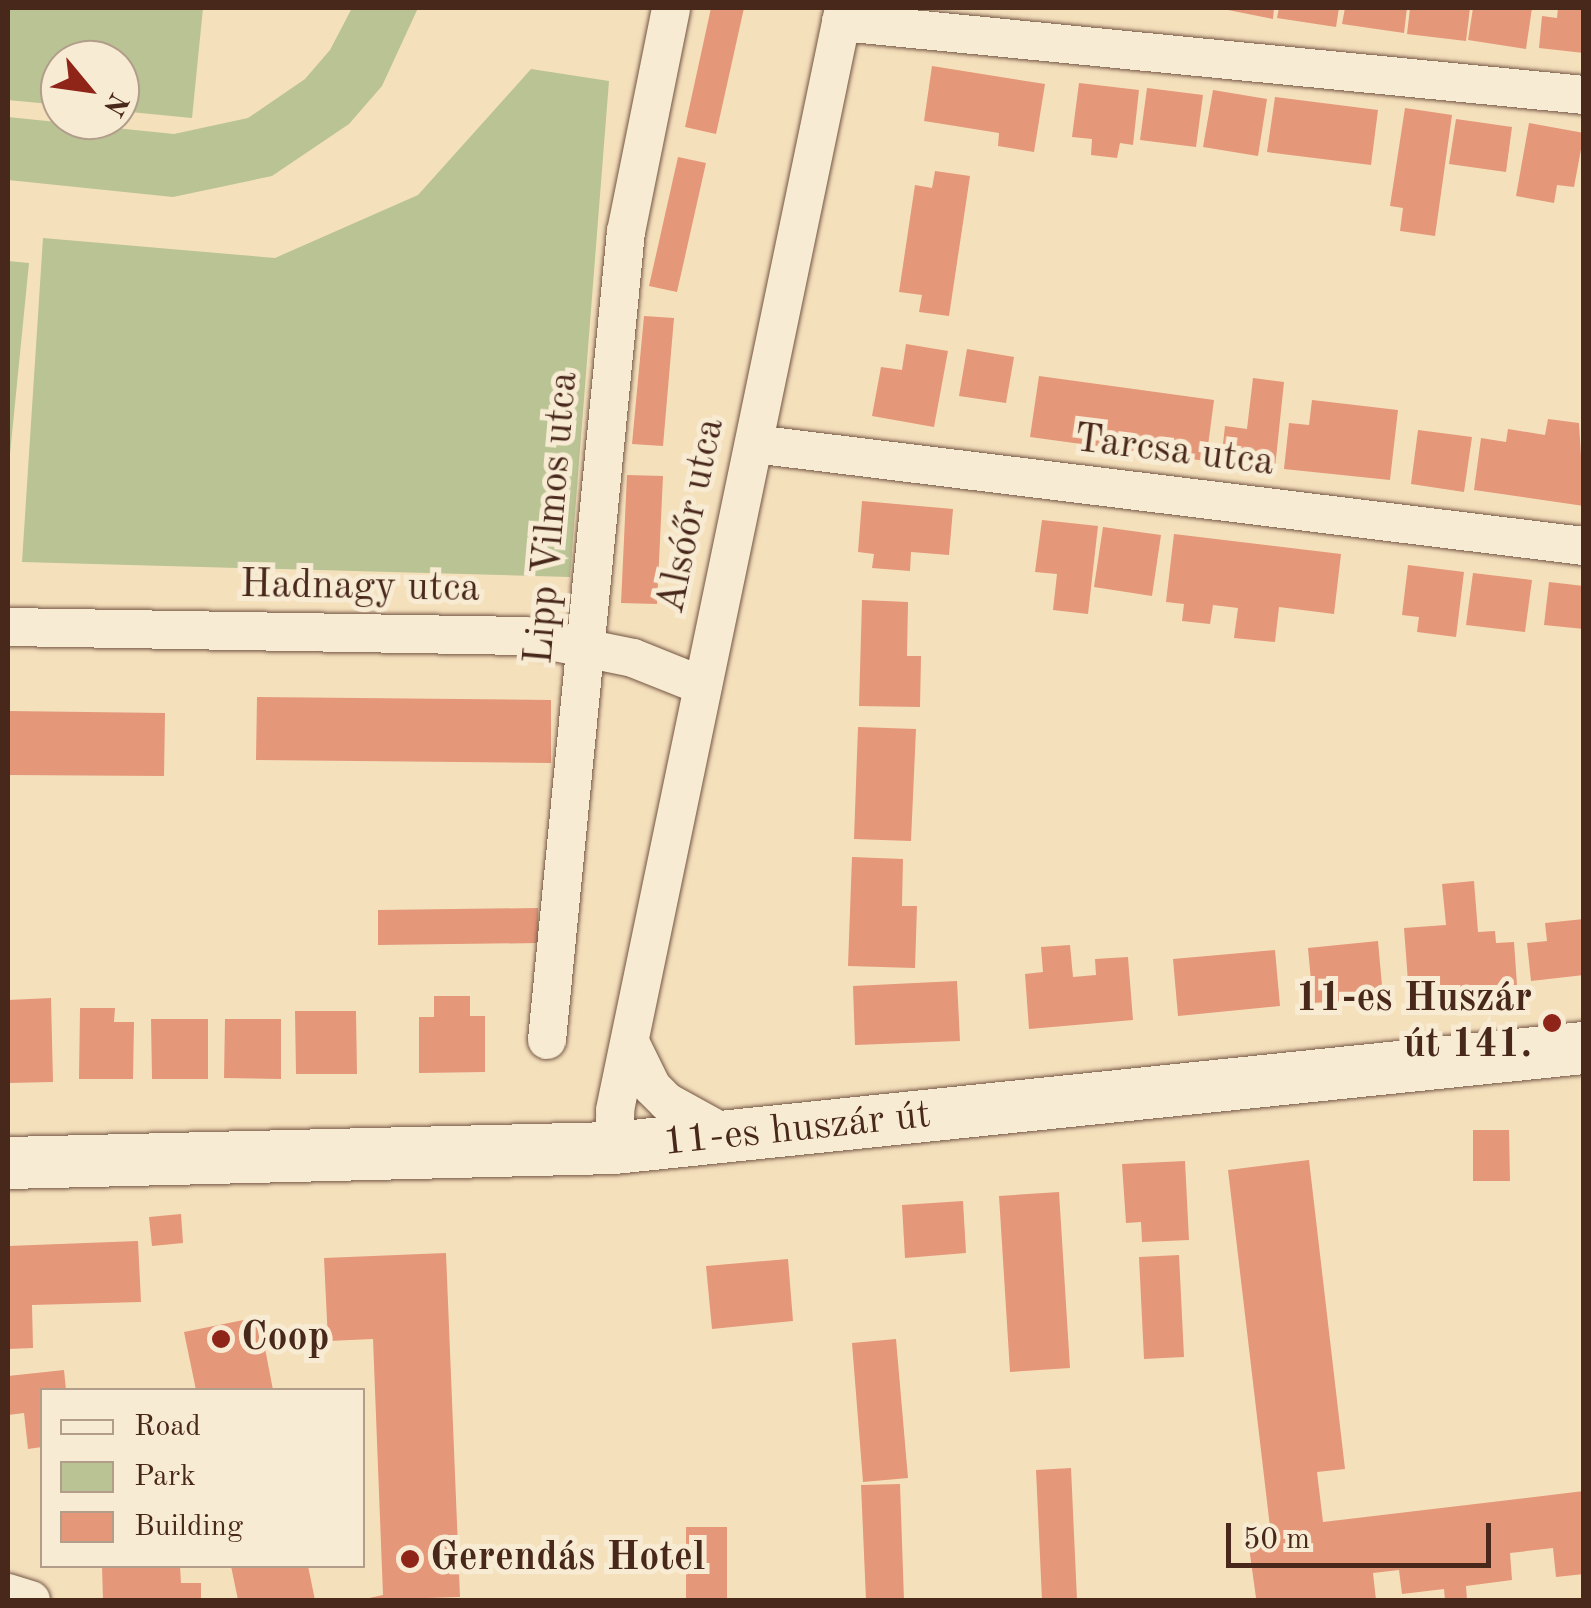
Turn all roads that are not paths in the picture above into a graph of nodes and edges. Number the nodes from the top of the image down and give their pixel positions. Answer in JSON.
{"nodes":[{"id":1,"x":671,"y":8,"type":"edge"},
{"id":2,"x":842,"y":15,"type":"edge"},
{"id":3,"x":1584,"y":95,"type":"edge"},
{"id":4,"x":754,"y":444,"type":"junction"},
{"id":5,"x":1584,"y":546,"type":"edge"},
{"id":6,"x":8,"y":627,"type":"edge"},
{"id":7,"x":588,"y":646,"type":"junction"},
{"id":8,"x":702,"y":686,"type":"junction"},
{"id":9,"x":547,"y":1040,"type":"dead end"},
{"id":10,"x":630,"y":1042,"type":"junction"},
{"id":11,"x":1584,"y":1048,"type":"edge"},
{"id":12,"x":734,"y":1138,"type":"junction"},
{"id":13,"x":614,"y":1148,"type":"junction"},
{"id":14,"x":8,"y":1162,"type":"edge"},
{"id":15,"x":8,"y":1593,"type":"edge"},
{"id":16,"x":31,"y":1600,"type":"edge"}],
"edges":[{"from":1,"to":7,"type":"street","name":"Lipp Vilmos utca"},
{"from":2,"to":3,"type":"street"},
{"from":2,"to":4,"type":"street","name":"Alsóőr utca"},
{"from":4,"to":5,"type":"street","name":"Tarcsa utca"},
{"from":4,"to":8,"type":"street","name":"Alsóőr utca"},
{"from":6,"to":7,"type":"street","name":"Hadnagy utca"},
{"from":7,"to":8,"type":"street","name":"Hadnagy utca"},
{"from":7,"to":9,"type":"street","name":"Lipp Vilmos utca"},
{"from":8,"to":10,"type":"street","name":"Alsóőr utca"},
{"from":10,"to":12,"type":"street"},
{"from":10,"to":13,"type":"street","name":"Alsóőr utca"},
{"from":11,"to":12,"type":"main road","name":"11-es huszár út"},
{"from":12,"to":13,"type":"main road","name":"11-es huszár út"},
{"from":13,"to":14,"type":"main road","name":"11-es huszár út"},
{"from":15,"to":16,"type":"street"}]}
